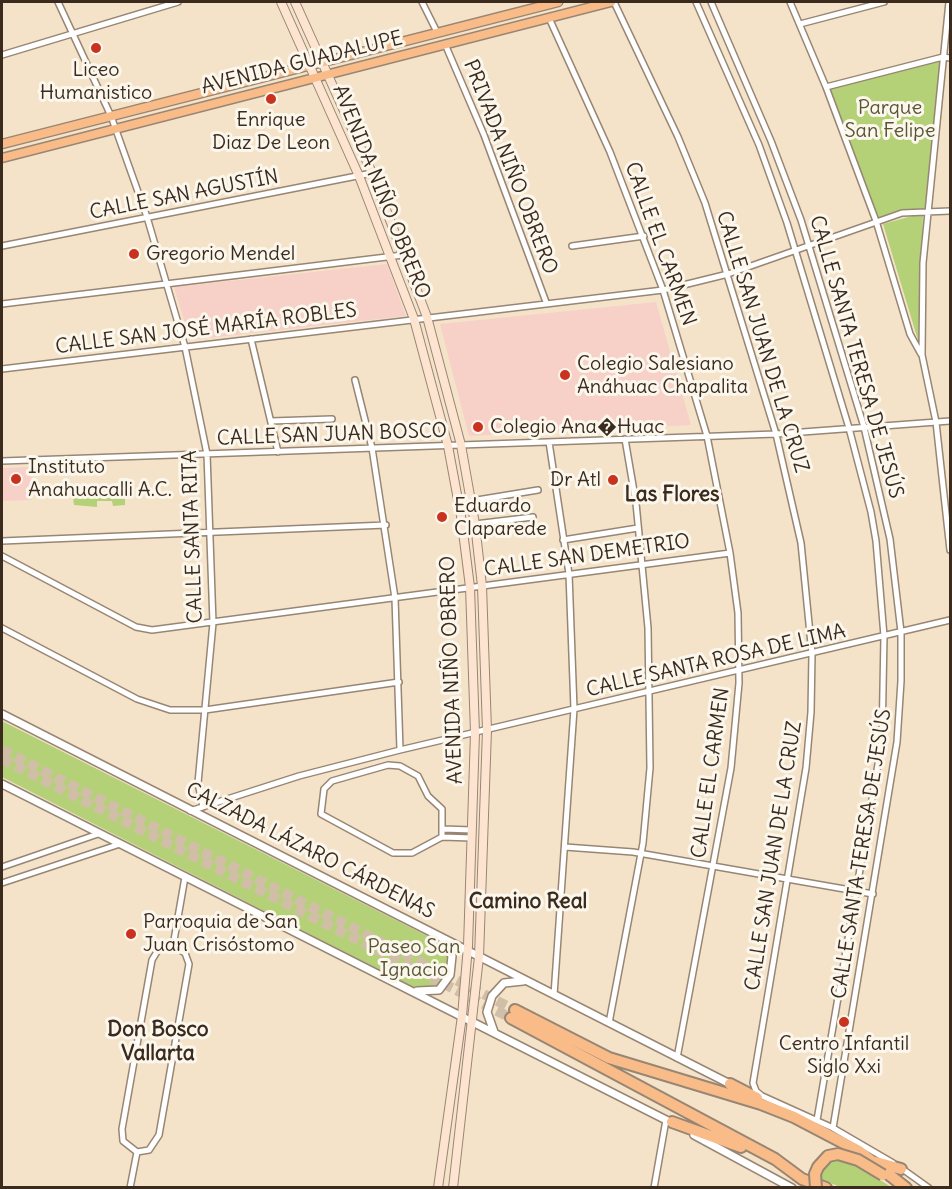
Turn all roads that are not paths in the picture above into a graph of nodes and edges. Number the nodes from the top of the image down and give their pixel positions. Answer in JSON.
{"nodes":[{"id":1,"x":58,"y":2,"type":"edge"},
{"id":2,"x":178,"y":2,"type":"edge"},
{"id":3,"x":281,"y":2,"type":"edge"},
{"id":4,"x":295,"y":2,"type":"edge"},
{"id":5,"x":422,"y":2,"type":"edge"},
{"id":6,"x":558,"y":2,"type":"edge"},
{"id":7,"x":613,"y":2,"type":"edge"},
{"id":8,"x":696,"y":2,"type":"edge"},
{"id":9,"x":711,"y":2,"type":"edge"},
{"id":10,"x":790,"y":2,"type":"edge"},
{"id":11,"x":884,"y":2,"type":"edge"},
{"id":12,"x":948,"y":2,"type":"edge"},
{"id":13,"x":546,"y":3,"type":"edge"},
{"id":14,"x":549,"y":18,"type":"junction"},
{"id":15,"x":800,"y":24,"type":"junction"},
{"id":16,"x":436,"y":32,"type":"junction"},
{"id":17,"x":74,"y":33,"type":"junction"},
{"id":18,"x":444,"y":44,"type":"junction"},
{"id":19,"x":2,"y":55,"type":"edge"},
{"id":20,"x":943,"y":57,"type":"junction"},
{"id":21,"x":951,"y":58,"type":"edge"},
{"id":22,"x":323,"y":62,"type":"junction"},
{"id":23,"x":312,"y":65,"type":"junction"},
{"id":24,"x":328,"y":72,"type":"junction"},
{"id":25,"x":316,"y":75,"type":"junction"},
{"id":26,"x":826,"y":87,"type":"junction"},
{"id":27,"x":111,"y":116,"type":"junction"},
{"id":28,"x":115,"y":129,"type":"junction"},
{"id":29,"x":2,"y":144,"type":"edge"},
{"id":30,"x":2,"y":158,"type":"edge"},
{"id":31,"x":372,"y":173,"type":"junction"},
{"id":32,"x":360,"y":176,"type":"junction"},
{"id":33,"x":928,"y":210,"type":"junction"},
{"id":34,"x":951,"y":211,"type":"edge"},
{"id":35,"x":147,"y":217,"type":"junction"},
{"id":36,"x":876,"y":220,"type":"junction"},
{"id":37,"x":645,"y":236,"type":"junction"},
{"id":38,"x":809,"y":245,"type":"junction"},
{"id":39,"x":2,"y":246,"type":"edge"},
{"id":40,"x":572,"y":246,"type":"dead end"},
{"id":41,"x":795,"y":250,"type":"junction"},
{"id":42,"x":403,"y":255,"type":"junction"},
{"id":43,"x":390,"y":256,"type":"junction"},
{"id":44,"x":728,"y":274,"type":"junction"},
{"id":45,"x":167,"y":284,"type":"junction"},
{"id":46,"x":663,"y":290,"type":"junction"},
{"id":47,"x":546,"y":302,"type":"junction"},
{"id":48,"x":2,"y":304,"type":"edge"},
{"id":49,"x":426,"y":317,"type":"junction"},
{"id":50,"x":414,"y":319,"type":"junction"},
{"id":51,"x":251,"y":339,"type":"junction"},
{"id":52,"x":185,"y":347,"type":"junction"},
{"id":53,"x":922,"y":356,"type":"junction"},
{"id":54,"x":2,"y":369,"type":"edge"},
{"id":55,"x":355,"y":380,"type":"dead end"},
{"id":56,"x":332,"y":419,"type":"dead end"},
{"id":57,"x":271,"y":421,"type":"junction"},
{"id":58,"x":951,"y":421,"type":"edge"},
{"id":59,"x":936,"y":422,"type":"junction"},
{"id":60,"x":864,"y":427,"type":"junction"},
{"id":61,"x":849,"y":428,"type":"junction"},
{"id":62,"x":776,"y":434,"type":"junction"},
{"id":63,"x":707,"y":436,"type":"junction"},
{"id":64,"x":625,"y":439,"type":"junction"},
{"id":65,"x":549,"y":442,"type":"junction"},
{"id":66,"x":461,"y":445,"type":"junction"},
{"id":67,"x":448,"y":446,"type":"junction"},
{"id":68,"x":372,"y":448,"type":"junction"},
{"id":69,"x":278,"y":452,"type":"junction"},
{"id":70,"x":207,"y":454,"type":"junction"},
{"id":71,"x":2,"y":461,"type":"edge"},
{"id":72,"x":538,"y":490,"type":"dead end"},
{"id":73,"x":471,"y":501,"type":"junction"},
{"id":74,"x":533,"y":517,"type":"dead end"},
{"id":75,"x":475,"y":524,"type":"junction"},
{"id":76,"x":386,"y":525,"type":"junction"},
{"id":77,"x":638,"y":528,"type":"junction"},
{"id":78,"x":210,"y":532,"type":"junction"},
{"id":79,"x":563,"y":540,"type":"junction"},
{"id":80,"x":2,"y":541,"type":"edge"},
{"id":81,"x":951,"y":550,"type":"edge"},
{"id":82,"x":730,"y":553,"type":"junction"},
{"id":83,"x":2,"y":556,"type":"edge"},
{"id":84,"x":643,"y":564,"type":"junction"},
{"id":85,"x":568,"y":574,"type":"junction"},
{"id":86,"x":482,"y":586,"type":"junction"},
{"id":87,"x":470,"y":587,"type":"junction"},
{"id":88,"x":395,"y":597,"type":"junction"},
{"id":89,"x":951,"y":620,"type":"edge"},
{"id":90,"x":213,"y":623,"type":"junction"},
{"id":91,"x":2,"y":628,"type":"edge"},
{"id":92,"x":901,"y":632,"type":"junction"},
{"id":93,"x":884,"y":636,"type":"junction"},
{"id":94,"x":812,"y":654,"type":"junction"},
{"id":95,"x":740,"y":671,"type":"junction"},
{"id":96,"x":399,"y":682,"type":"junction"},
{"id":97,"x":649,"y":691,"type":"junction"},
{"id":98,"x":574,"y":709,"type":"junction"},
{"id":99,"x":205,"y":710,"type":"junction"},
{"id":100,"x":2,"y":716,"type":"edge"},
{"id":101,"x":488,"y":730,"type":"junction"},
{"id":102,"x":475,"y":733,"type":"junction"},
{"id":103,"x":400,"y":750,"type":"junction"},
{"id":104,"x":2,"y":784,"type":"edge"},
{"id":105,"x":203,"y":807,"type":"junction"},
{"id":106,"x":190,"y":811,"type":"junction"},
{"id":107,"x":443,"y":829,"type":"junction"},
{"id":108,"x":98,"y":834,"type":"junction"},
{"id":109,"x":472,"y":834,"type":"junction"},
{"id":110,"x":442,"y":837,"type":"junction"},
{"id":111,"x":120,"y":844,"type":"junction"},
{"id":112,"x":565,"y":847,"type":"junction"},
{"id":113,"x":641,"y":854,"type":"junction"},
{"id":114,"x":37,"y":856,"type":"junction"},
{"id":115,"x":713,"y":866,"type":"junction"},
{"id":116,"x":2,"y":867,"type":"edge"},
{"id":117,"x":41,"y":870,"type":"junction"},
{"id":118,"x":185,"y":877,"type":"junction"},
{"id":119,"x":789,"y":879,"type":"junction"},
{"id":120,"x":2,"y":883,"type":"edge"},
{"id":121,"x":857,"y":891,"type":"junction"},
{"id":122,"x":873,"y":894,"type":"junction"},
{"id":123,"x":442,"y":939,"type":"junction"},
{"id":124,"x":173,"y":946,"type":"junction"},
{"id":125,"x":468,"y":952,"type":"junction"},
{"id":126,"x":479,"y":957,"type":"junction"},
{"id":127,"x":525,"y":981,"type":"junction"},
{"id":128,"x":412,"y":991,"type":"junction"},
{"id":129,"x":554,"y":995,"type":"junction"},
{"id":130,"x":462,"y":1016,"type":"junction"},
{"id":131,"x":473,"y":1022,"type":"junction"},
{"id":132,"x":609,"y":1023,"type":"junction"},
{"id":133,"x":495,"y":1034,"type":"junction"},
{"id":134,"x":677,"y":1058,"type":"junction"},
{"id":135,"x":730,"y":1084,"type":"junction"},
{"id":136,"x":762,"y":1096,"type":"junction"},
{"id":137,"x":794,"y":1117,"type":"junction"},
{"id":138,"x":817,"y":1120,"type":"junction"},
{"id":139,"x":669,"y":1121,"type":"junction"},
{"id":140,"x":833,"y":1128,"type":"junction"},
{"id":141,"x":137,"y":1152,"type":"junction"},
{"id":142,"x":775,"y":1159,"type":"junction"},
{"id":143,"x":873,"y":1162,"type":"junction"},
{"id":144,"x":902,"y":1168,"type":"junction"},
{"id":145,"x":130,"y":1188,"type":"edge"},
{"id":146,"x":438,"y":1188,"type":"edge"},
{"id":147,"x":453,"y":1188,"type":"edge"},
{"id":148,"x":654,"y":1188,"type":"edge"},
{"id":149,"x":792,"y":1188,"type":"edge"},
{"id":150,"x":816,"y":1188,"type":"edge"},
{"id":151,"x":826,"y":1188,"type":"edge"},
{"id":152,"x":905,"y":1188,"type":"edge"},
{"id":153,"x":929,"y":1188,"type":"edge"}],
"edges":[{"from":1,"to":17,"type":"street","name":"CALLE SANTA RITA"},
{"from":2,"to":17,"type":"street"},
{"from":3,"to":23,"type":"main road","name":"AVENIDA NIÑO OBRERO"},
{"from":4,"to":22,"type":"main road","name":"AVENIDA NIÑO OBRERO"},
{"from":5,"to":16,"type":"street"},
{"from":6,"to":13,"type":"main road","name":"AVENIDA GUADALUPE"},
{"from":7,"to":14,"type":"main road","name":"AVENIDA GUADALUPE"},
{"from":7,"to":44,"type":"street","name":"CALLE SAN JUAN DE LA CRUZ"},
{"from":8,"to":41,"type":"street","name":"CALLE SANTA TERESA DE JESÚS"},
{"from":9,"to":38,"type":"street","name":"CALLE SANTA TERESA DE JESÚS"},
{"from":10,"to":15,"type":"street"},
{"from":11,"to":15,"type":"street"},
{"from":12,"to":20,"type":"street"},
{"from":13,"to":16,"type":"main road","name":"AVENIDA GUADALUPE"},
{"from":14,"to":18,"type":"main road","name":"AVENIDA GUADALUPE"},
{"from":14,"to":37,"type":"street","name":"CALLE EL CARMEN"},
{"from":15,"to":26,"type":"street"},
{"from":16,"to":22,"type":"main road","name":"AVENIDA GUADALUPE"},
{"from":17,"to":19,"type":"street"},
{"from":17,"to":27,"type":"street","name":"CALLE SANTA RITA"},
{"from":18,"to":24,"type":"main road","name":"AVENIDA GUADALUPE"},
{"from":18,"to":47,"type":"street","name":"PRIVADA NIÑO OBRERO"},
{"from":20,"to":21,"type":"street"},
{"from":20,"to":26,"type":"street"},
{"from":20,"to":33,"type":"street"},
{"from":22,"to":23,"type":"main road","name":"AVENIDA GUADALUPE"},
{"from":22,"to":24,"type":"main road","name":"AVENIDA NIÑO OBRERO"},
{"from":23,"to":25,"type":"main road","name":"AVENIDA NIÑO OBRERO"},
{"from":23,"to":27,"type":"main road","name":"AVENIDA GUADALUPE"},
{"from":24,"to":25,"type":"main road","name":"AVENIDA GUADALUPE"},
{"from":24,"to":31,"type":"main road","name":"AVENIDA NIÑO OBRERO"},
{"from":25,"to":28,"type":"main road","name":"AVENIDA GUADALUPE"},
{"from":25,"to":32,"type":"main road","name":"AVENIDA NIÑO OBRERO"},
{"from":26,"to":36,"type":"street"},
{"from":27,"to":28,"type":"street","name":"CALLE SANTA RITA"},
{"from":27,"to":29,"type":"main road","name":"AVENIDA GUADALUPE"},
{"from":28,"to":30,"type":"main road","name":"AVENIDA GUADALUPE"},
{"from":28,"to":35,"type":"street","name":"CALLE SANTA RITA"},
{"from":31,"to":32,"type":"street","name":"CALLE SAN AGUSTÍN"},
{"from":31,"to":42,"type":"main road","name":"AVENIDA NIÑO OBRERO"},
{"from":32,"to":35,"type":"street","name":"CALLE SAN AGUSTÍN"},
{"from":32,"to":43,"type":"main road","name":"AVENIDA NIÑO OBRERO"},
{"from":33,"to":34,"type":"street","name":"CALLE SAN JOSÉ MARÍA ROBLES"},
{"from":33,"to":36,"type":"street","name":"CALLE SAN JOSÉ MARÍA ROBLES"},
{"from":33,"to":53,"type":"street"},
{"from":35,"to":39,"type":"street","name":"CALLE SAN AGUSTÍN"},
{"from":35,"to":45,"type":"street","name":"CALLE SANTA RITA"},
{"from":36,"to":38,"type":"street","name":"CALLE SAN JOSÉ MARÍA ROBLES"},
{"from":36,"to":53,"type":"street"},
{"from":37,"to":40,"type":"street"},
{"from":37,"to":46,"type":"street","name":"CALLE EL CARMEN"},
{"from":38,"to":41,"type":"street","name":"CALLE SAN JOSÉ MARÍA ROBLES"},
{"from":38,"to":60,"type":"street","name":"CALLE SANTA TERESA DE JESÚS"},
{"from":41,"to":44,"type":"street","name":"CALLE SAN JOSÉ MARÍA ROBLES"},
{"from":41,"to":61,"type":"street","name":"CALLE SANTA TERESA DE JESÚS"},
{"from":42,"to":43,"type":"street"},
{"from":42,"to":49,"type":"main road","name":"AVENIDA NIÑO OBRERO"},
{"from":43,"to":45,"type":"street"},
{"from":43,"to":50,"type":"main road","name":"AVENIDA NIÑO OBRERO"},
{"from":44,"to":46,"type":"street","name":"CALLE SAN JOSÉ MARÍA ROBLES"},
{"from":44,"to":62,"type":"street","name":"CALLE SAN JUAN DE LA CRUZ"},
{"from":45,"to":48,"type":"street"},
{"from":45,"to":52,"type":"street","name":"CALLE SANTA RITA"},
{"from":46,"to":47,"type":"street","name":"CALLE SAN JOSÉ MARÍA ROBLES"},
{"from":46,"to":63,"type":"street","name":"CALLE EL CARMEN"},
{"from":47,"to":49,"type":"street","name":"CALLE SAN JOSÉ MARÍA ROBLES"},
{"from":49,"to":50,"type":"street","name":"CALLE SAN JOSÉ MARÍA ROBLES"},
{"from":49,"to":66,"type":"main road","name":"AVENIDA NIÑO OBRERO"},
{"from":50,"to":51,"type":"street","name":"CALLE SAN JOSÉ MARÍA ROBLES"},
{"from":50,"to":67,"type":"main road","name":"AVENIDA NIÑO OBRERO"},
{"from":51,"to":52,"type":"street","name":"CALLE SAN JOSÉ MARÍA ROBLES"},
{"from":51,"to":57,"type":"street"},
{"from":52,"to":54,"type":"street","name":"CALLE SAN JOSÉ MARÍA ROBLES"},
{"from":52,"to":70,"type":"street","name":"CALLE SANTA RITA"},
{"from":53,"to":59,"type":"street"},
{"from":55,"to":68,"type":"street"},
{"from":56,"to":57,"type":"street"},
{"from":57,"to":69,"type":"street"},
{"from":58,"to":59,"type":"street","name":"CALLE SAN JUAN BOSCO"},
{"from":59,"to":60,"type":"street","name":"CALLE SAN JUAN BOSCO"},
{"from":59,"to":81,"type":"street"},
{"from":60,"to":61,"type":"street","name":"CALLE SAN JUAN BOSCO"},
{"from":60,"to":92,"type":"street","name":"CALLE SANTA TERESA DE JESÚS"},
{"from":61,"to":62,"type":"street","name":"CALLE SAN JUAN BOSCO"},
{"from":61,"to":93,"type":"street","name":"CALLE SANTA TERESA DE JESÚS"},
{"from":62,"to":63,"type":"street","name":"CALLE SAN JUAN BOSCO"},
{"from":62,"to":94,"type":"street","name":"CALLE SAN JUAN DE LA CRUZ"},
{"from":63,"to":64,"type":"street","name":"CALLE SAN JUAN BOSCO"},
{"from":63,"to":82,"type":"street","name":"CALLE EL CARMEN"},
{"from":64,"to":65,"type":"street","name":"CALLE SAN JUAN BOSCO"},
{"from":64,"to":77,"type":"street"},
{"from":65,"to":66,"type":"street","name":"CALLE SAN JUAN BOSCO"},
{"from":65,"to":79,"type":"street"},
{"from":66,"to":67,"type":"street","name":"CALLE SAN JUAN BOSCO"},
{"from":66,"to":73,"type":"main road","name":"AVENIDA NIÑO OBRERO"},
{"from":67,"to":68,"type":"street","name":"CALLE SAN JUAN BOSCO"},
{"from":67,"to":87,"type":"main road","name":"AVENIDA NIÑO OBRERO"},
{"from":68,"to":69,"type":"street","name":"CALLE SAN JUAN BOSCO"},
{"from":68,"to":76,"type":"street"},
{"from":69,"to":70,"type":"street","name":"CALLE SAN JUAN BOSCO"},
{"from":70,"to":71,"type":"street","name":"CALLE SAN JUAN BOSCO"},
{"from":70,"to":78,"type":"street","name":"CALLE SANTA RITA"},
{"from":72,"to":73,"type":"street"},
{"from":73,"to":75,"type":"main road","name":"AVENIDA NIÑO OBRERO"},
{"from":74,"to":75,"type":"street"},
{"from":75,"to":86,"type":"main road","name":"AVENIDA NIÑO OBRERO"},
{"from":76,"to":78,"type":"street"},
{"from":76,"to":88,"type":"street"},
{"from":77,"to":79,"type":"street"},
{"from":77,"to":84,"type":"street"},
{"from":78,"to":80,"type":"street"},
{"from":78,"to":90,"type":"street","name":"CALLE SANTA RITA"},
{"from":79,"to":85,"type":"street"},
{"from":82,"to":84,"type":"street","name":"CALLE SAN DEMETRIO"},
{"from":82,"to":95,"type":"street","name":"CALLE EL CARMEN"},
{"from":83,"to":90,"type":"street","name":"CALLE SAN DEMETRIO"},
{"from":84,"to":85,"type":"street","name":"CALLE SAN DEMETRIO"},
{"from":84,"to":97,"type":"street"},
{"from":85,"to":86,"type":"street","name":"CALLE SAN DEMETRIO"},
{"from":85,"to":98,"type":"street"},
{"from":86,"to":87,"type":"street","name":"CALLE SAN DEMETRIO"},
{"from":86,"to":101,"type":"main road","name":"AVENIDA NIÑO OBRERO"},
{"from":87,"to":88,"type":"street","name":"CALLE SAN DEMETRIO"},
{"from":87,"to":102,"type":"main road","name":"AVENIDA NIÑO OBRERO"},
{"from":88,"to":90,"type":"street","name":"CALLE SAN DEMETRIO"},
{"from":88,"to":96,"type":"street"},
{"from":89,"to":92,"type":"street","name":"CALLE SANTA ROSA DE LIMA"},
{"from":90,"to":99,"type":"street","name":"CALLE SANTA RITA"},
{"from":91,"to":99,"type":"street"},
{"from":92,"to":93,"type":"street","name":"CALLE SANTA ROSA DE LIMA"},
{"from":92,"to":122,"type":"street","name":"CALLE SANTA TERESA DE JESÚS"},
{"from":93,"to":94,"type":"street","name":"CALLE SANTA ROSA DE LIMA"},
{"from":93,"to":121,"type":"street","name":"CALLE SANTA TERESA DE JESÚS"},
{"from":94,"to":95,"type":"street","name":"CALLE SANTA ROSA DE LIMA"},
{"from":94,"to":119,"type":"street","name":"CALLE SAN JUAN DE LA CRUZ"},
{"from":95,"to":97,"type":"street","name":"CALLE SANTA ROSA DE LIMA"},
{"from":95,"to":115,"type":"street","name":"CALLE EL CARMEN"},
{"from":96,"to":99,"type":"street"},
{"from":96,"to":103,"type":"street"},
{"from":97,"to":98,"type":"street","name":"CALLE SANTA ROSA DE LIMA"},
{"from":97,"to":113,"type":"street"},
{"from":98,"to":101,"type":"street","name":"CALLE SANTA ROSA DE LIMA"},
{"from":98,"to":112,"type":"street"},
{"from":99,"to":105,"type":"street","name":"CALLE SANTA RITA"},
{"from":100,"to":106,"type":"street","name":"CALZADA LÁZARO CÁRDENAS"},
{"from":101,"to":102,"type":"street","name":"CALLE SANTA ROSA DE LIMA"},
{"from":101,"to":126,"type":"main road","name":"AVENIDA NIÑO OBRERO"},
{"from":102,"to":103,"type":"street","name":"CALLE SANTA ROSA DE LIMA"},
{"from":102,"to":109,"type":"main road","name":"AVENIDA NIÑO OBRERO"},
{"from":103,"to":105,"type":"street","name":"CALLE SANTA ROSA DE LIMA"},
{"from":104,"to":108,"type":"street"},
{"from":105,"to":106,"type":"street","name":"CALLE SANTA ROSA DE LIMA"},
{"from":106,"to":123,"type":"street","name":"CALZADA LÁZARO CÁRDENAS"},
{"from":107,"to":109,"type":"street"},
{"from":107,"to":110,"type":"street"},
{"from":107,"to":110,"type":"street"},
{"from":108,"to":111,"type":"street"},
{"from":108,"to":114,"type":"street"},
{"from":109,"to":110,"type":"street"},
{"from":109,"to":125,"type":"main road","name":"AVENIDA NIÑO OBRERO"},
{"from":111,"to":117,"type":"street"},
{"from":111,"to":118,"type":"street"},
{"from":112,"to":113,"type":"street"},
{"from":112,"to":129,"type":"street"},
{"from":113,"to":115,"type":"street"},
{"from":113,"to":132,"type":"street"},
{"from":114,"to":116,"type":"street"},
{"from":114,"to":117,"type":"street"},
{"from":115,"to":119,"type":"street"},
{"from":115,"to":134,"type":"street","name":"CALLE EL CARMEN"},
{"from":117,"to":120,"type":"street"},
{"from":118,"to":124,"type":"street"},
{"from":118,"to":128,"type":"street"},
{"from":119,"to":121,"type":"street"},
{"from":119,"to":136,"type":"street","name":"CALLE SAN JUAN DE LA CRUZ"},
{"from":121,"to":122,"type":"street"},
{"from":121,"to":138,"type":"street","name":"CALLE SANTA TERESA DE JESÚS"},
{"from":122,"to":140,"type":"street","name":"CALLE SANTA TERESA DE JESÚS"},
{"from":123,"to":125,"type":"street","name":"CALZADA LÁZARO CÁRDENAS"},
{"from":123,"to":128,"type":"street"},
{"from":124,"to":141,"type":"street"},
{"from":124,"to":141,"type":"street"},
{"from":125,"to":126,"type":"street","name":"CALZADA LÁZARO CÁRDENAS"},
{"from":125,"to":130,"type":"main road","name":"AVENIDA NIÑO OBRERO"},
{"from":126,"to":127,"type":"street","name":"CALZADA LÁZARO CÁRDENAS"},
{"from":126,"to":131,"type":"main road","name":"AVENIDA NIÑO OBRERO"},
{"from":127,"to":129,"type":"street","name":"CALZADA LÁZARO CÁRDENAS"},
{"from":127,"to":133,"type":"street"},
{"from":128,"to":130,"type":"street"},
{"from":129,"to":132,"type":"street","name":"CALZADA LÁZARO CÁRDENAS"},
{"from":130,"to":131,"type":"street"},
{"from":130,"to":146,"type":"main road","name":"AVENIDA NIÑO OBRERO"},
{"from":131,"to":133,"type":"street"},
{"from":131,"to":147,"type":"main road","name":"AVENIDA NIÑO OBRERO"},
{"from":132,"to":134,"type":"street","name":"CALZADA LÁZARO CÁRDENAS"},
{"from":133,"to":139,"type":"street"},
{"from":134,"to":135,"type":"street","name":"CALZADA LÁZARO CÁRDENAS"},
{"from":135,"to":136,"type":"street"},
{"from":135,"to":137,"type":"highway"},
{"from":136,"to":138,"type":"street"},
{"from":137,"to":142,"type":"highway"},
{"from":137,"to":143,"type":"highway"},
{"from":138,"to":140,"type":"street"},
{"from":139,"to":142,"type":"highway"},
{"from":139,"to":148,"type":"street"},
{"from":139,"to":149,"type":"street"},
{"from":140,"to":144,"type":"street"},
{"from":141,"to":145,"type":"street"},
{"from":142,"to":151,"type":"highway"},
{"from":143,"to":144,"type":"highway"},
{"from":143,"to":152,"type":"highway"},
{"from":144,"to":153,"type":"street"},
{"from":150,"to":152,"type":"highway","bridge":true}]}
